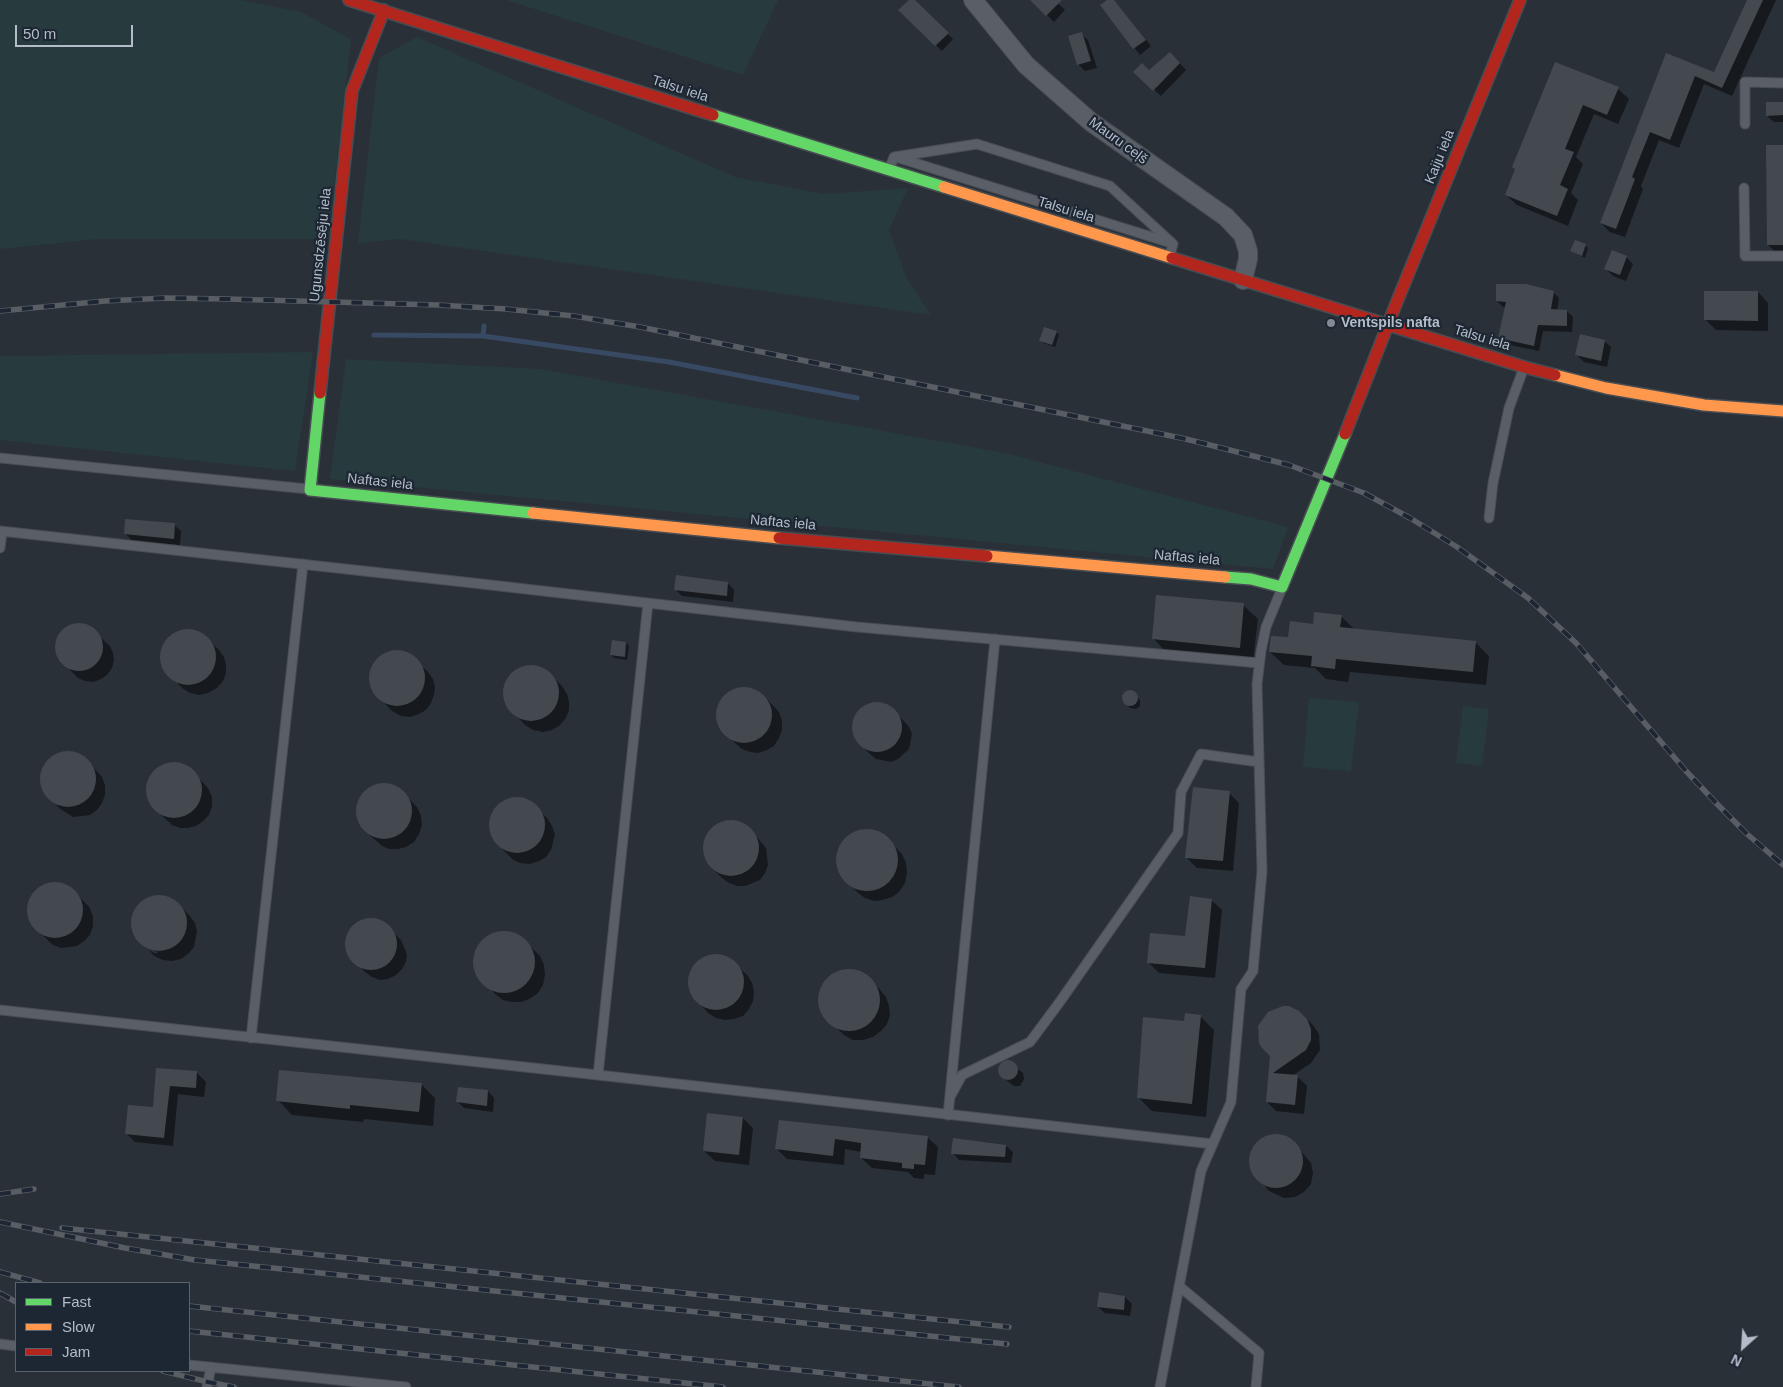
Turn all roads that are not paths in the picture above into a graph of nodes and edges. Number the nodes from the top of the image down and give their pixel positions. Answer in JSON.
{"nodes":[{"id":1,"x":349,"y":0,"type":"edge"},
{"id":2,"x":973,"y":0,"type":"edge"},
{"id":3,"x":1520,"y":0,"type":"edge"},
{"id":4,"x":384,"y":10,"type":"junction"},
{"id":5,"x":1783,"y":83,"type":"edge"},
{"id":6,"x":1745,"y":124,"type":"dead end"},
{"id":7,"x":894,"y":157,"type":"junction"},
{"id":8,"x":889,"y":170,"type":"junction"},
{"id":9,"x":1744,"y":188,"type":"dead end"},
{"id":10,"x":1173,"y":244,"type":"junction"},
{"id":11,"x":1783,"y":256,"type":"edge"},
{"id":12,"x":1169,"y":257,"type":"junction"},
{"id":13,"x":1243,"y":280,"type":"junction"},
{"id":14,"x":1388,"y":325,"type":"junction"},
{"id":15,"x":1524,"y":367,"type":"junction"},
{"id":16,"x":1783,"y":412,"type":"edge"},
{"id":17,"x":0,"y":458,"type":"edge"},
{"id":18,"x":310,"y":490,"type":"junction"},
{"id":19,"x":1489,"y":518,"type":"dead end"},
{"id":20,"x":1,"y":532,"type":"edge"},
{"id":21,"x":0,"y":548,"type":"edge"},
{"id":22,"x":303,"y":564,"type":"junction"},
{"id":23,"x":1282,"y":587,"type":"junction"},
{"id":24,"x":648,"y":603,"type":"junction"},
{"id":25,"x":995,"y":640,"type":"junction"},
{"id":26,"x":1259,"y":663,"type":"junction"},
{"id":27,"x":1259,"y":762,"type":"junction"},
{"id":28,"x":0,"y":1010,"type":"edge"},
{"id":29,"x":252,"y":1038,"type":"junction"},
{"id":30,"x":598,"y":1074,"type":"junction"},
{"id":31,"x":950,"y":1097,"type":"junction"},
{"id":32,"x":948,"y":1115,"type":"junction"},
{"id":33,"x":1213,"y":1144,"type":"junction"},
{"id":34,"x":1179,"y":1286,"type":"junction"},
{"id":35,"x":0,"y":1344,"type":"edge"},
{"id":36,"x":15,"y":1346,"type":"edge"},
{"id":37,"x":190,"y":1365,"type":"edge"},
{"id":38,"x":211,"y":1367,"type":"junction"},
{"id":39,"x":207,"y":1387,"type":"edge"},
{"id":40,"x":406,"y":1387,"type":"edge"},
{"id":41,"x":1160,"y":1387,"type":"edge"},
{"id":42,"x":1256,"y":1387,"type":"edge"}],
"edges":[{"from":1,"to":4,"type":"street","name":"Talsu iela"},
{"from":2,"to":13,"type":"street","name":"Mauru ceļš"},
{"from":3,"to":14,"type":"street","name":"Kaiju iela"},
{"from":4,"to":8,"type":"street","name":"Talsu iela"},
{"from":4,"to":18,"type":"street","name":"Ugunsdzēsēju iela"},
{"from":5,"to":6,"type":"lane"},
{"from":7,"to":8,"type":"lane"},
{"from":7,"to":10,"type":"lane"},
{"from":7,"to":10,"type":"lane"},
{"from":8,"to":12,"type":"street","name":"Talsu iela"},
{"from":9,"to":11,"type":"lane"},
{"from":10,"to":12,"type":"lane"},
{"from":12,"to":13,"type":"street","name":"Talsu iela"},
{"from":13,"to":14,"type":"street","name":"Talsu iela"},
{"from":14,"to":15,"type":"street","name":"Talsu iela"},
{"from":14,"to":23,"type":"street"},
{"from":15,"to":16,"type":"street","name":"Talsu iela"},
{"from":15,"to":19,"type":"lane"},
{"from":17,"to":18,"type":"lane","name":"Naftas iela"},
{"from":18,"to":23,"type":"street","name":"Naftas iela"},
{"from":20,"to":21,"type":"lane"},
{"from":20,"to":22,"type":"lane"},
{"from":22,"to":24,"type":"lane"},
{"from":22,"to":29,"type":"lane"},
{"from":23,"to":26,"type":"lane"},
{"from":24,"to":25,"type":"lane"},
{"from":24,"to":30,"type":"lane"},
{"from":25,"to":26,"type":"lane"},
{"from":25,"to":31,"type":"lane"},
{"from":26,"to":27,"type":"lane"},
{"from":27,"to":31,"type":"lane"},
{"from":27,"to":33,"type":"lane"},
{"from":28,"to":29,"type":"lane"},
{"from":29,"to":30,"type":"lane"},
{"from":30,"to":32,"type":"lane"},
{"from":31,"to":32,"type":"lane"},
{"from":32,"to":33,"type":"lane"},
{"from":33,"to":34,"type":"lane"},
{"from":34,"to":41,"type":"lane"},
{"from":34,"to":42,"type":"lane"},
{"from":35,"to":36,"type":"lane"},
{"from":37,"to":38,"type":"lane"},
{"from":38,"to":39,"type":"lane"},
{"from":38,"to":40,"type":"lane"}]}
